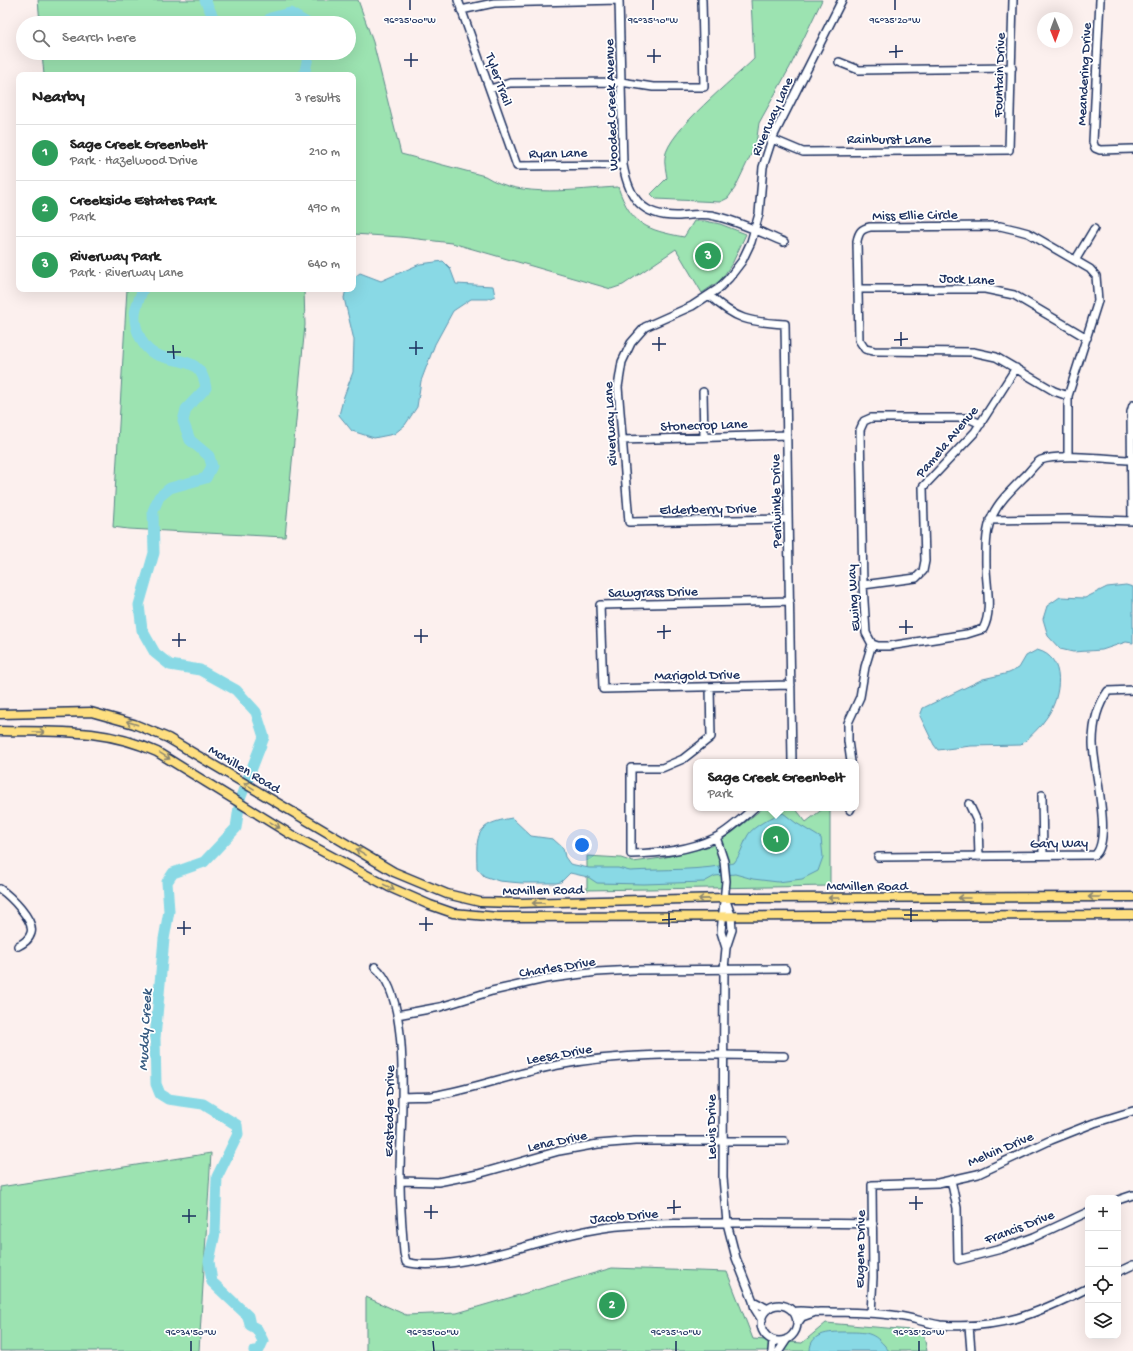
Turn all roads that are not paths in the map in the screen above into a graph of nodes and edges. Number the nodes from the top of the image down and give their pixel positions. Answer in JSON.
{"nodes":[{"id":1,"x":458,"y":0,"type":"edge"},
{"id":2,"x":619,"y":0,"type":"edge"},
{"id":3,"x":702,"y":0,"type":"edge"},
{"id":4,"x":842,"y":0,"type":"edge"},
{"id":5,"x":1013,"y":0,"type":"edge"},
{"id":6,"x":1100,"y":0,"type":"edge"},
{"id":7,"x":461,"y":10,"type":"junction"},
{"id":8,"x":839,"y":62,"type":"dead end"},
{"id":9,"x":1012,"y":68,"type":"junction"},
{"id":10,"x":621,"y":82,"type":"junction"},
{"id":11,"x":490,"y":89,"type":"junction"},
{"id":12,"x":772,"y":139,"type":"junction"},
{"id":13,"x":1133,"y":149,"type":"edge"},
{"id":14,"x":1009,"y":150,"type":"joint"},
{"id":15,"x":623,"y":164,"type":"junction"},
{"id":16,"x":517,"y":166,"type":"joint"},
{"id":17,"x":1094,"y":229,"type":"dead end"},
{"id":18,"x":755,"y":230,"type":"junction"},
{"id":19,"x":784,"y":242,"type":"dead end"},
{"id":20,"x":1076,"y":259,"type":"junction"},
{"id":21,"x":858,"y":289,"type":"junction"},
{"id":22,"x":709,"y":295,"type":"junction"},
{"id":23,"x":1086,"y":338,"type":"junction"},
{"id":24,"x":1016,"y":368,"type":"junction"},
{"id":25,"x":703,"y":392,"type":"dead end"},
{"id":26,"x":1068,"y":396,"type":"junction"},
{"id":27,"x":1133,"y":405,"type":"edge"},
{"id":28,"x":981,"y":424,"type":"junction"},
{"id":29,"x":787,"y":435,"type":"junction"},
{"id":30,"x":704,"y":437,"type":"junction"},
{"id":31,"x":622,"y":440,"type":"junction"},
{"id":32,"x":1068,"y":457,"type":"junction"},
{"id":33,"x":1130,"y":460,"type":"junction"},
{"id":34,"x":788,"y":519,"type":"junction"},
{"id":35,"x":990,"y":520,"type":"junction"},
{"id":36,"x":1132,"y":521,"type":"edge"},
{"id":37,"x":628,"y":522,"type":"joint"},
{"id":38,"x":863,"y":585,"type":"junction"},
{"id":39,"x":790,"y":601,"type":"junction"},
{"id":40,"x":872,"y":644,"type":"junction"},
{"id":41,"x":791,"y":685,"type":"junction"},
{"id":42,"x":710,"y":687,"type":"junction"},
{"id":43,"x":603,"y":689,"type":"joint"},
{"id":44,"x":1133,"y":690,"type":"edge"},
{"id":45,"x":0,"y":714,"type":"edge"},
{"id":46,"x":0,"y":731,"type":"edge"},
{"id":47,"x":792,"y":759,"type":"edge"},
{"id":48,"x":851,"y":759,"type":"edge"},
{"id":49,"x":1042,"y":795,"type":"dead end"},
{"id":50,"x":968,"y":804,"type":"dead end"},
{"id":51,"x":750,"y":811,"type":"edge"},
{"id":52,"x":716,"y":837,"type":"junction"},
{"id":53,"x":1043,"y":855,"type":"junction"},
{"id":54,"x":878,"y":856,"type":"dead end"},
{"id":55,"x":979,"y":857,"type":"junction"},
{"id":56,"x":0,"y":889,"type":"edge"},
{"id":57,"x":1133,"y":897,"type":"edge"},
{"id":58,"x":725,"y":898,"type":"junction"},
{"id":59,"x":721,"y":915,"type":"junction"},
{"id":60,"x":731,"y":915,"type":"junction"},
{"id":61,"x":1133,"y":915,"type":"edge"},
{"id":62,"x":18,"y":946,"type":"dead end"},
{"id":63,"x":726,"y":948,"type":"junction"},
{"id":64,"x":375,"y":967,"type":"dead end"},
{"id":65,"x":724,"y":969,"type":"junction"},
{"id":66,"x":784,"y":969,"type":"dead end"},
{"id":67,"x":397,"y":1015,"type":"junction"},
{"id":68,"x":724,"y":1056,"type":"junction"},
{"id":69,"x":784,"y":1056,"type":"dead end"},
{"id":70,"x":402,"y":1097,"type":"junction"},
{"id":71,"x":1133,"y":1112,"type":"edge"},
{"id":72,"x":723,"y":1140,"type":"junction"},
{"id":73,"x":784,"y":1141,"type":"dead end"},
{"id":74,"x":951,"y":1180,"type":"junction"},
{"id":75,"x":400,"y":1181,"type":"junction"},
{"id":76,"x":872,"y":1185,"type":"joint"},
{"id":77,"x":1133,"y":1195,"type":"edge"},
{"id":78,"x":1121,"y":1199,"type":"edge"},
{"id":79,"x":1085,"y":1213,"type":"edge"},
{"id":80,"x":727,"y":1223,"type":"junction"},
{"id":81,"x":873,"y":1224,"type":"junction"},
{"id":82,"x":406,"y":1262,"type":"joint"},
{"id":83,"x":1133,"y":1265,"type":"edge"},
{"id":84,"x":1121,"y":1271,"type":"edge"},
{"id":85,"x":1085,"y":1289,"type":"edge"},
{"id":86,"x":753,"y":1301,"type":"junction"},
{"id":87,"x":768,"y":1309,"type":"junction"},
{"id":88,"x":793,"y":1312,"type":"junction"},
{"id":89,"x":813,"y":1312,"type":"junction"},
{"id":90,"x":871,"y":1313,"type":"junction"},
{"id":91,"x":762,"y":1320,"type":"junction"},
{"id":92,"x":797,"y":1324,"type":"junction"},
{"id":93,"x":969,"y":1326,"type":"junction"},
{"id":94,"x":787,"y":1339,"type":"junction"},
{"id":95,"x":773,"y":1340,"type":"junction"},
{"id":96,"x":772,"y":1351,"type":"edge"},
{"id":97,"x":779,"y":1351,"type":"edge"},
{"id":98,"x":971,"y":1351,"type":"edge"}],
"edges":[{"from":1,"to":7,"type":"street","name":"Tyler Trail"},
{"from":2,"to":7,"type":"street"},
{"from":2,"to":10,"type":"street","name":"Wooded Creek Avenue"},
{"from":3,"to":10,"type":"street"},
{"from":4,"to":12,"type":"street","name":"Riverway Lane"},
{"from":5,"to":9,"type":"street","name":"Fountain Drive"},
{"from":6,"to":13,"type":"street","name":"Meandering Drive"},
{"from":7,"to":11,"type":"street","name":"Tyler Trail"},
{"from":8,"to":9,"type":"street"},
{"from":9,"to":14,"type":"street","name":"Fountain Drive"},
{"from":10,"to":11,"type":"street"},
{"from":10,"to":15,"type":"street","name":"Wooded Creek Avenue"},
{"from":11,"to":16,"type":"street","name":"Tyler Trail"},
{"from":12,"to":14,"type":"street","name":"Rainburst Lane"},
{"from":12,"to":18,"type":"street","name":"Riverway Lane"},
{"from":15,"to":16,"type":"street","name":"Ryan Lane"},
{"from":15,"to":18,"type":"street","name":"Wooded Creek Avenue"},
{"from":17,"to":20,"type":"street"},
{"from":18,"to":19,"type":"street","name":"Wooded Creek Avenue"},
{"from":18,"to":22,"type":"street","name":"Riverway Lane"},
{"from":20,"to":21,"type":"street","name":"Miss Ellie Circle"},
{"from":20,"to":23,"type":"street","name":"Miss Ellie Circle"},
{"from":21,"to":23,"type":"street","name":"Jock Lane"},
{"from":21,"to":24,"type":"street","name":"Miss Ellie Circle"},
{"from":22,"to":29,"type":"street","name":"Periwinkle Drive"},
{"from":22,"to":31,"type":"street","name":"Riverway Lane"},
{"from":23,"to":26,"type":"street","name":"Miss Ellie Circle"},
{"from":24,"to":26,"type":"street","name":"Miss Ellie Circle"},
{"from":24,"to":28,"type":"street","name":"Pamela Avenue"},
{"from":25,"to":30,"type":"street"},
{"from":26,"to":32,"type":"street","name":"Miss Ellie Circle"},
{"from":27,"to":33,"type":"street"},
{"from":28,"to":38,"type":"street","name":"Pamela Avenue"},
{"from":28,"to":38,"type":"street","name":"Ewing Way"},
{"from":29,"to":30,"type":"street","name":"Stonecrop Lane"},
{"from":29,"to":34,"type":"street","name":"Periwinkle Drive"},
{"from":30,"to":31,"type":"street","name":"Stonecrop Lane"},
{"from":31,"to":37,"type":"street","name":"Riverway Lane"},
{"from":32,"to":33,"type":"street","name":"Ewing Way"},
{"from":32,"to":35,"type":"street","name":"Ewing Way"},
{"from":33,"to":36,"type":"street"},
{"from":34,"to":37,"type":"street","name":"Elderberry Drive"},
{"from":34,"to":39,"type":"street","name":"Periwinkle Drive"},
{"from":35,"to":36,"type":"street"},
{"from":35,"to":40,"type":"street","name":"Ewing Way"},
{"from":38,"to":40,"type":"street","name":"Ewing Way"},
{"from":39,"to":41,"type":"street","name":"Periwinkle Drive"},
{"from":39,"to":43,"type":"street","name":"Sawgrass Drive"},
{"from":40,"to":48,"type":"street"},
{"from":41,"to":42,"type":"street","name":"Marigold Drive"},
{"from":41,"to":47,"type":"street","name":"Periwinkle Drive"},
{"from":42,"to":43,"type":"street","name":"Marigold Drive"},
{"from":42,"to":52,"type":"street"},
{"from":44,"to":53,"type":"street","name":"Gary Way"},
{"from":58,"to":45,"type":"main road","name":"McMillen Road","one_way":true},
{"from":46,"to":59,"type":"main road","name":"McMillen Road","one_way":true},
{"from":49,"to":53,"type":"street"},
{"from":50,"to":55,"type":"street"},
{"from":51,"to":52,"type":"street"},
{"from":52,"to":58,"type":"street","name":"Lewis Drive"},
{"from":53,"to":55,"type":"street","name":"Gary Way"},
{"from":54,"to":55,"type":"street","name":"Gary Way"},
{"from":56,"to":62,"type":"street"},
{"from":57,"to":58,"type":"main road","name":"McMillen Road","one_way":true},
{"from":58,"to":59,"type":"street","name":"Lewis Drive"},
{"from":58,"to":60,"type":"street","name":"Lewis Drive"},
{"from":59,"to":60,"type":"main road","name":"McMillen Road"},
{"from":59,"to":63,"type":"street","name":"Lewis Drive"},
{"from":60,"to":61,"type":"main road","name":"McMillen Road"},
{"from":60,"to":63,"type":"street","name":"Lewis Drive"},
{"from":63,"to":65,"type":"street","name":"Lewis Drive"},
{"from":64,"to":67,"type":"street","name":"Eastedge Drive"},
{"from":65,"to":66,"type":"street","name":"Charles Drive"},
{"from":65,"to":67,"type":"street","name":"Charles Drive"},
{"from":65,"to":68,"type":"street","name":"Lewis Drive"},
{"from":67,"to":70,"type":"street","name":"Eastedge Drive"},
{"from":68,"to":69,"type":"street","name":"Leesa Drive"},
{"from":68,"to":70,"type":"street","name":"Leesa Drive"},
{"from":68,"to":72,"type":"street","name":"Lewis Drive"},
{"from":70,"to":75,"type":"street","name":"Eastedge Drive"},
{"from":71,"to":74,"type":"street","name":"Melvin Drive"},
{"from":72,"to":73,"type":"street","name":"Lena Drive"},
{"from":72,"to":75,"type":"street","name":"Lena Drive"},
{"from":72,"to":80,"type":"street","name":"Lewis Drive"},
{"from":74,"to":76,"type":"street","name":"Melvin Drive"},
{"from":74,"to":79,"type":"street","name":"Francis Drive"},
{"from":75,"to":82,"type":"street","name":"Eastedge Drive"},
{"from":76,"to":81,"type":"street","name":"Eugene Drive"},
{"from":77,"to":78,"type":"street"},
{"from":80,"to":81,"type":"street","name":"Jacob Drive"},
{"from":80,"to":82,"type":"street","name":"Jacob Drive"},
{"from":80,"to":86,"type":"street","name":"Lewis Drive"},
{"from":81,"to":90,"type":"street","name":"Eugene Drive"},
{"from":83,"to":84,"type":"street"},
{"from":85,"to":93,"type":"street"},
{"from":86,"to":87,"type":"street"},
{"from":86,"to":91,"type":"street","name":"Lewis Drive"},
{"from":87,"to":88,"type":"street"},
{"from":87,"to":91,"type":"street"},
{"from":88,"to":89,"type":"street"},
{"from":88,"to":92,"type":"street"},
{"from":89,"to":90,"type":"street"},
{"from":89,"to":92,"type":"street"},
{"from":90,"to":93,"type":"street"},
{"from":91,"to":95,"type":"street"},
{"from":92,"to":94,"type":"street"},
{"from":93,"to":98,"type":"street"},
{"from":94,"to":95,"type":"street"},
{"from":94,"to":97,"type":"street"},
{"from":95,"to":96,"type":"street"}]}
